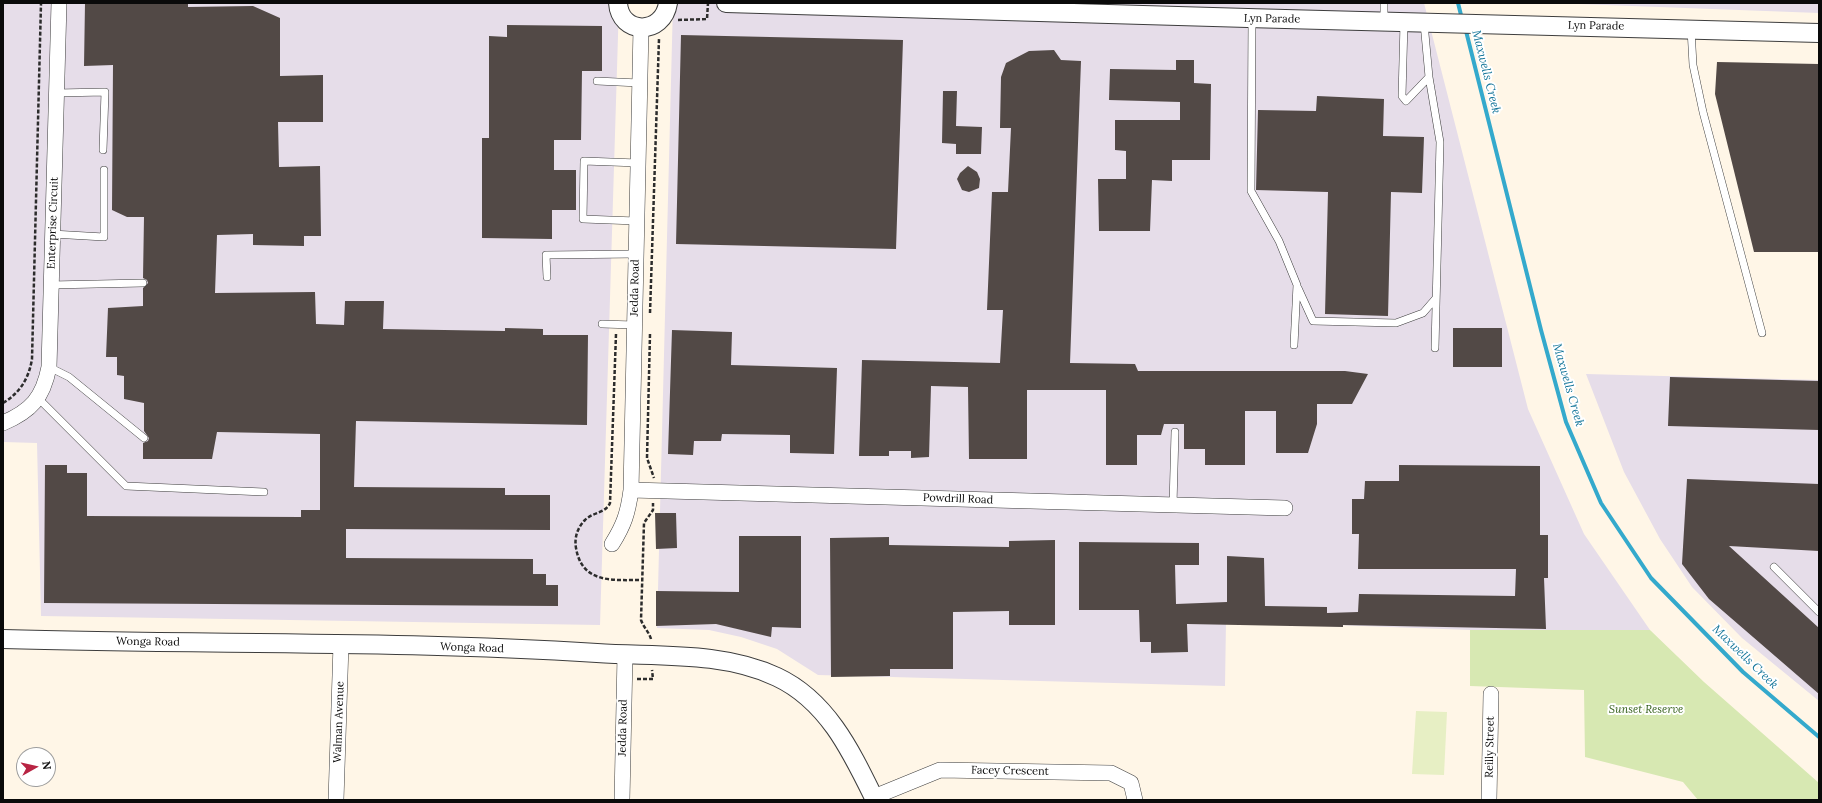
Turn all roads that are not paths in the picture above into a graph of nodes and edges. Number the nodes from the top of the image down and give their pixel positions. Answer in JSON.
{"nodes":[{"id":1,"x":59,"y":3,"type":"edge"},
{"id":2,"x":618,"y":3,"type":"edge"},
{"id":3,"x":668,"y":3,"type":"edge"},
{"id":4,"x":726,"y":3,"type":"edge"},
{"id":5,"x":1384,"y":3,"type":"edge"},
{"id":6,"x":1083,"y":9,"type":"edge"},
{"id":7,"x":1252,"y":19,"type":"junction"},
{"id":8,"x":1384,"y":22,"type":"junction"},
{"id":9,"x":1404,"y":22,"type":"junction"},
{"id":10,"x":1430,"y":23,"type":"junction"},
{"id":11,"x":641,"y":28,"type":"junction"},
{"id":12,"x":1691,"y":28,"type":"junction"},
{"id":13,"x":1819,"y":33,"type":"edge"},
{"id":14,"x":1428,"y":77,"type":"junction"},
{"id":15,"x":597,"y":82,"type":"dead end"},
{"id":16,"x":639,"y":83,"type":"junction"},
{"id":17,"x":57,"y":93,"type":"junction"},
{"id":18,"x":103,"y":150,"type":"dead end"},
{"id":19,"x":638,"y":163,"type":"junction"},
{"id":20,"x":104,"y":170,"type":"dead end"},
{"id":21,"x":636,"y":221,"type":"junction"},
{"id":22,"x":52,"y":234,"type":"junction"},
{"id":23,"x":636,"y":254,"type":"junction"},
{"id":24,"x":547,"y":277,"type":"dead end"},
{"id":25,"x":143,"y":283,"type":"dead end"},
{"id":26,"x":51,"y":285,"type":"junction"},
{"id":27,"x":1297,"y":285,"type":"junction"},
{"id":28,"x":1436,"y":298,"type":"junction"},
{"id":29,"x":602,"y":324,"type":"dead end"},
{"id":30,"x":634,"y":325,"type":"junction"},
{"id":31,"x":1762,"y":333,"type":"dead end"},
{"id":32,"x":1294,"y":345,"type":"dead end"},
{"id":33,"x":1435,"y":348,"type":"dead end"},
{"id":34,"x":49,"y":367,"type":"junction"},
{"id":35,"x":38,"y":398,"type":"junction"},
{"id":36,"x":3,"y":423,"type":"edge"},
{"id":37,"x":1175,"y":432,"type":"dead end"},
{"id":38,"x":144,"y":438,"type":"dead end"},
{"id":39,"x":631,"y":490,"type":"junction"},
{"id":40,"x":264,"y":492,"type":"dead end"},
{"id":41,"x":1174,"y":505,"type":"junction"},
{"id":42,"x":1285,"y":508,"type":"dead end"},
{"id":43,"x":612,"y":544,"type":"dead end"},
{"id":44,"x":1774,"y":567,"type":"dead end"},
{"id":45,"x":1819,"y":612,"type":"edge"},
{"id":46,"x":3,"y":639,"type":"edge"},
{"id":47,"x":341,"y":644,"type":"junction"},
{"id":48,"x":625,"y":655,"type":"junction"},
{"id":49,"x":1491,"y":694,"type":"dead end"},
{"id":50,"x":875,"y":799,"type":"edge"},
{"id":51,"x":336,"y":800,"type":"edge"},
{"id":52,"x":622,"y":800,"type":"edge"},
{"id":53,"x":1135,"y":800,"type":"edge"},
{"id":54,"x":1489,"y":800,"type":"edge"}],
"edges":[{"from":1,"to":17,"type":"street","name":"Enterprise Circuit"},
{"from":2,"to":11,"type":"street"},
{"from":3,"to":11,"type":"street"},
{"from":4,"to":6,"type":"street","name":"Lyn Parade"},
{"from":5,"to":8,"type":"lane"},
{"from":6,"to":7,"type":"street","name":"Lyn Parade"},
{"from":7,"to":8,"type":"street","name":"Lyn Parade"},
{"from":7,"to":27,"type":"lane"},
{"from":8,"to":9,"type":"street","name":"Lyn Parade"},
{"from":9,"to":10,"type":"street","name":"Lyn Parade"},
{"from":9,"to":14,"type":"lane"},
{"from":10,"to":12,"type":"street","name":"Lyn Parade"},
{"from":10,"to":14,"type":"lane"},
{"from":11,"to":16,"type":"street","name":"Jedda Road"},
{"from":12,"to":13,"type":"street","name":"Lyn Parade"},
{"from":12,"to":31,"type":"lane"},
{"from":14,"to":28,"type":"lane"},
{"from":15,"to":16,"type":"lane"},
{"from":16,"to":19,"type":"street","name":"Jedda Road"},
{"from":17,"to":18,"type":"lane"},
{"from":17,"to":22,"type":"street","name":"Enterprise Circuit"},
{"from":19,"to":21,"type":"street","name":"Jedda Road"},
{"from":19,"to":21,"type":"lane"},
{"from":20,"to":22,"type":"lane"},
{"from":21,"to":23,"type":"street","name":"Jedda Road"},
{"from":22,"to":26,"type":"street","name":"Enterprise Circuit"},
{"from":23,"to":24,"type":"lane"},
{"from":23,"to":30,"type":"street","name":"Jedda Road"},
{"from":25,"to":26,"type":"lane"},
{"from":26,"to":34,"type":"street","name":"Enterprise Circuit"},
{"from":27,"to":28,"type":"lane"},
{"from":27,"to":32,"type":"lane"},
{"from":28,"to":33,"type":"lane"},
{"from":29,"to":30,"type":"lane"},
{"from":30,"to":39,"type":"street","name":"Jedda Road"},
{"from":34,"to":35,"type":"street","name":"Enterprise Circuit"},
{"from":34,"to":38,"type":"lane"},
{"from":35,"to":36,"type":"street","name":"Enterprise Circuit"},
{"from":35,"to":40,"type":"lane"},
{"from":37,"to":41,"type":"lane"},
{"from":39,"to":41,"type":"street","name":"Powdrill Road"},
{"from":39,"to":43,"type":"street","name":"Jedda Road"},
{"from":41,"to":42,"type":"street","name":"Powdrill Road"},
{"from":44,"to":45,"type":"lane"},
{"from":46,"to":47,"type":"street","name":"Wonga Road"},
{"from":47,"to":48,"type":"street","name":"Wonga Road"},
{"from":47,"to":51,"type":"street","name":"Walman Avenue"},
{"from":48,"to":50,"type":"street","name":"Wonga Road"},
{"from":48,"to":52,"type":"street","name":"Jedda Road"},
{"from":49,"to":54,"type":"street","name":"Reilly Street"},
{"from":50,"to":53,"type":"street","name":"Facey Crescent"}]}
